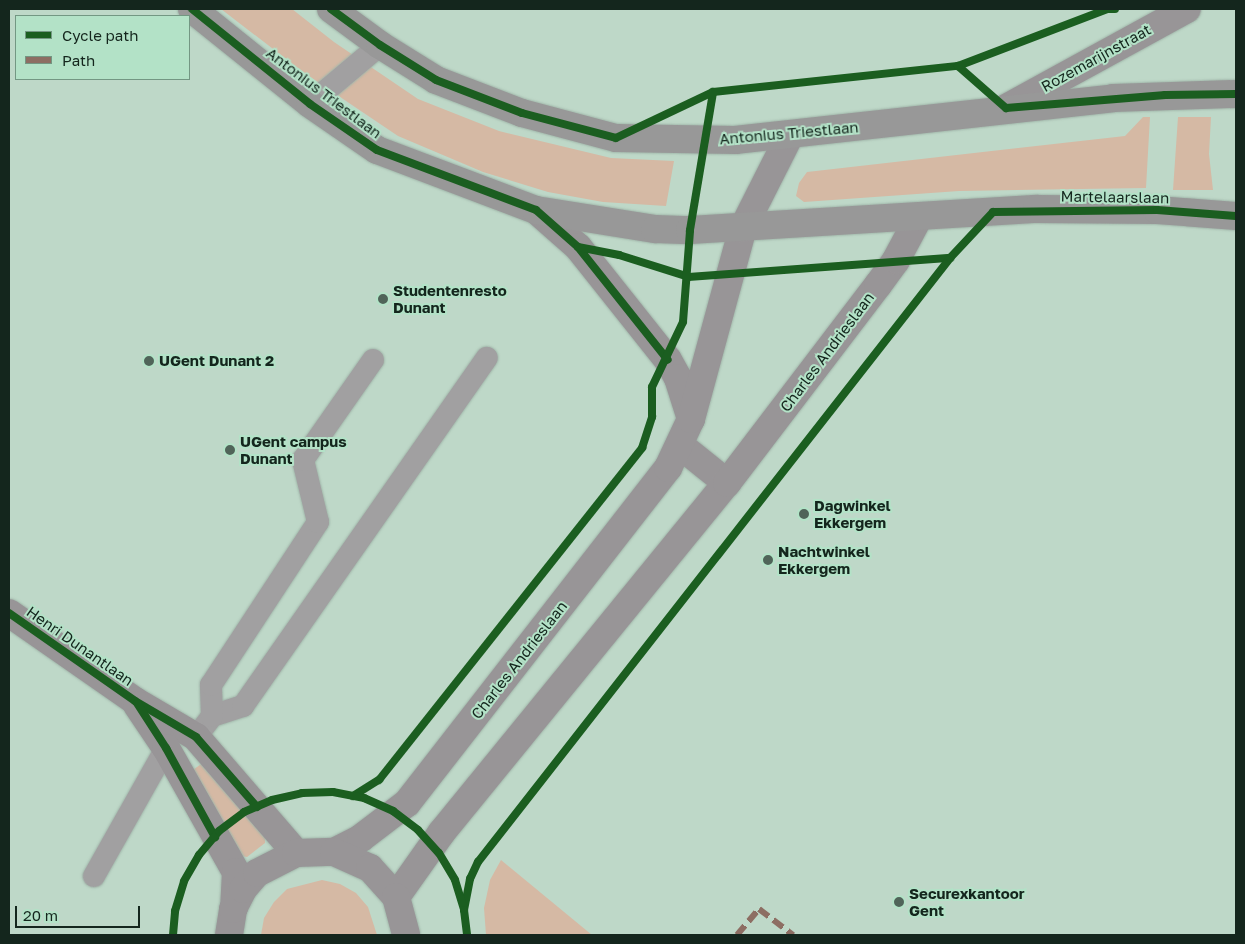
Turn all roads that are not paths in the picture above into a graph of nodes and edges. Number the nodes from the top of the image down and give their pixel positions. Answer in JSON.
{"nodes":[{"id":1,"x":192,"y":9,"type":"edge"},
{"id":2,"x":331,"y":9,"type":"edge"},
{"id":3,"x":1187,"y":9,"type":"edge"},
{"id":4,"x":380,"y":45,"type":"junction"},
{"id":5,"x":1236,"y":94,"type":"edge"},
{"id":6,"x":310,"y":104,"type":"junction"},
{"id":7,"x":1006,"y":108,"type":"junction"},
{"id":8,"x":790,"y":135,"type":"junction"},
{"id":9,"x":536,"y":210,"type":"junction"},
{"id":10,"x":1236,"y":216,"type":"edge"},
{"id":11,"x":918,"y":217,"type":"junction"},
{"id":12,"x":743,"y":228,"type":"junction"},
{"id":13,"x":487,"y":358,"type":"dead end"},
{"id":14,"x":373,"y":360,"type":"dead end"},
{"id":15,"x":692,"y":419,"type":"junction"},
{"id":16,"x":680,"y":446,"type":"junction"},
{"id":17,"x":727,"y":483,"type":"junction"},
{"id":18,"x":9,"y":613,"type":"edge"},
{"id":19,"x":135,"y":701,"type":"junction"},
{"id":20,"x":212,"y":716,"type":"junction"},
{"id":21,"x":196,"y":737,"type":"junction"},
{"id":22,"x":166,"y":748,"type":"junction"},
{"id":23,"x":296,"y":852,"type":"junction"},
{"id":24,"x":334,"y":852,"type":"junction"},
{"id":25,"x":94,"y":876,"type":"dead end"},
{"id":26,"x":396,"y":897,"type":"junction"},
{"id":27,"x":231,"y":922,"type":"edge"},
{"id":28,"x":406,"y":935,"type":"edge"}],
"edges":[{"from":1,"to":6,"type":"main road","name":"Antonius Triestlaan"},
{"from":2,"to":4,"type":"main road","name":"Antonius Triestlaan"},
{"from":3,"to":7,"type":"street","name":"Rozemarijnstraat"},
{"from":4,"to":6,"type":"lane"},
{"from":4,"to":8,"type":"main road","name":"Antonius Triestlaan"},
{"from":5,"to":7,"type":"main road"},
{"from":6,"to":9,"type":"main road","name":"Antonius Triestlaan"},
{"from":7,"to":8,"type":"main road","name":"Antonius Triestlaan"},
{"from":8,"to":12,"type":"street","name":"Charles Andrieslaan"},
{"from":9,"to":12,"type":"main road","name":"Antonius Triestlaan"},
{"from":9,"to":15,"type":"street"},
{"from":10,"to":11,"type":"main road","name":"Martelaarslaan"},
{"from":11,"to":12,"type":"main road","name":"Martelaarslaan"},
{"from":11,"to":17,"type":"street","name":"Charles Andrieslaan"},
{"from":12,"to":15,"type":"street","name":"Charles Andrieslaan"},
{"from":13,"to":20,"type":"lane"},
{"from":14,"to":20,"type":"lane"},
{"from":15,"to":16,"type":"street","name":"Charles Andrieslaan"},
{"from":16,"to":17,"type":"street"},
{"from":16,"to":24,"type":"street","name":"Charles Andrieslaan"},
{"from":17,"to":26,"type":"street","name":"Charles Andrieslaan"},
{"from":18,"to":19,"type":"street","name":"Henri Dunantlaan"},
{"from":19,"to":21,"type":"street","name":"Henri Dunantlaan"},
{"from":19,"to":22,"type":"street","name":"Henri Dunantlaan"},
{"from":20,"to":21,"type":"lane"},
{"from":21,"to":23,"type":"street","name":"Henri Dunantlaan"},
{"from":22,"to":25,"type":"lane"},
{"from":22,"to":27,"type":"street","name":"Henri Dunantlaan"},
{"from":23,"to":24,"type":"street","name":"Charles Andrieslaan"},
{"from":23,"to":27,"type":"street","name":"Charles Andrieslaan"},
{"from":24,"to":26,"type":"street","name":"Charles Andrieslaan"},
{"from":26,"to":28,"type":"street","name":"Charles Andrieslaan"}]}
